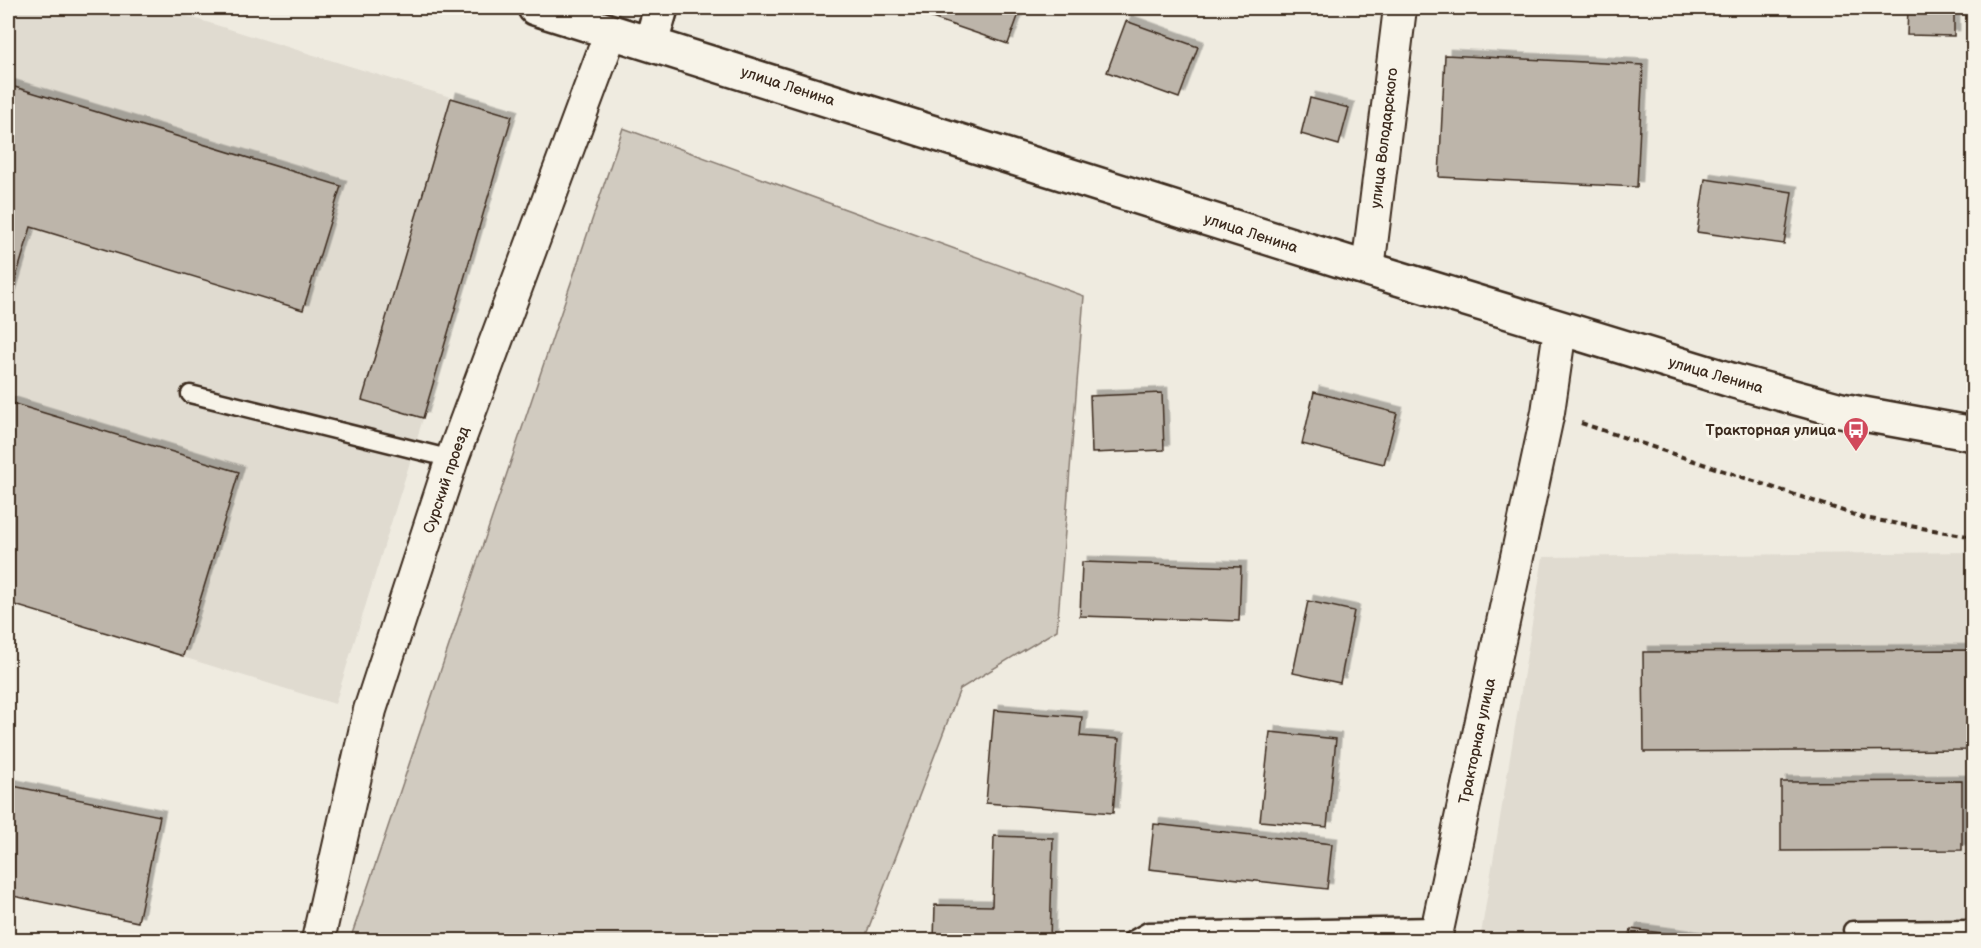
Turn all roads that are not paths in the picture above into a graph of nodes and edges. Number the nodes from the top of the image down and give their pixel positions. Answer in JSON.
{"nodes":[{"id":1,"x":535,"y":8,"type":"edge"},
{"id":2,"x":661,"y":8,"type":"edge"},
{"id":3,"x":1400,"y":8,"type":"edge"},
{"id":4,"x":611,"y":32,"type":"junction"},
{"id":5,"x":651,"y":43,"type":"junction"},
{"id":6,"x":1368,"y":269,"type":"junction"},
{"id":7,"x":1560,"y":329,"type":"junction"},
{"id":8,"x":190,"y":394,"type":"dead end"},
{"id":9,"x":1974,"y":434,"type":"edge"},
{"id":10,"x":452,"y":459,"type":"junction"},
{"id":11,"x":1974,"y":929,"type":"edge"},
{"id":12,"x":1852,"y":930,"type":"dead end"},
{"id":13,"x":1436,"y":933,"type":"edge"},
{"id":14,"x":318,"y":940,"type":"edge"},
{"id":15,"x":1132,"y":940,"type":"edge"}],
"edges":[{"from":1,"to":4,"type":"main road","name":"улица Ленина"},
{"from":2,"to":5,"type":"main road"},
{"from":3,"to":6,"type":"street","name":"улица Володарского"},
{"from":4,"to":5,"type":"main road","name":"улица Ленина"},
{"from":4,"to":10,"type":"street","name":"Сурский проезд"},
{"from":5,"to":6,"type":"main road","name":"улица Ленина"},
{"from":6,"to":7,"type":"main road","name":"улица Ленина"},
{"from":7,"to":9,"type":"main road","name":"улица Ленина"},
{"from":7,"to":13,"type":"street","name":"Тракторная улица"},
{"from":8,"to":10,"type":"lane"},
{"from":10,"to":14,"type":"street","name":"Сурский проезд"},
{"from":11,"to":12,"type":"lane"},
{"from":13,"to":15,"type":"lane"}]}
